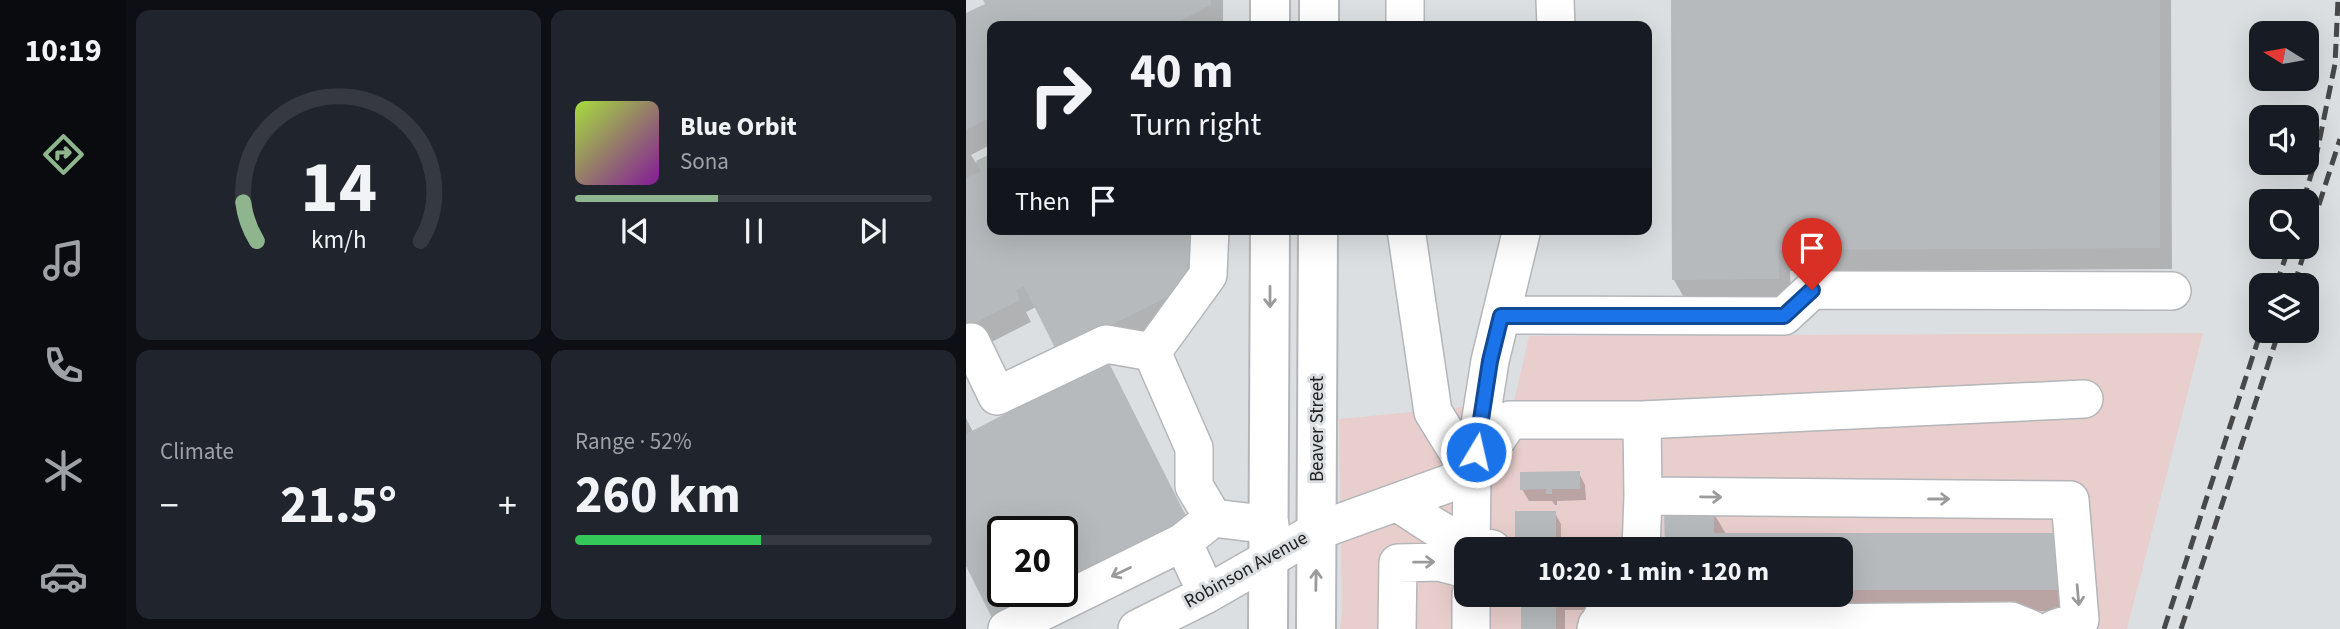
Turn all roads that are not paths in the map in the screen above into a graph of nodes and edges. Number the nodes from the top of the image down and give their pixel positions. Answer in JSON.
{"nodes":[{"id":1,"x":1270,"y":0,"type":"edge"},
{"id":2,"x":1319,"y":0,"type":"edge"},
{"id":3,"x":1405,"y":0,"type":"edge"},
{"id":4,"x":1555,"y":0,"type":"edge"},
{"id":5,"x":1270,"y":21,"type":"edge"},
{"id":6,"x":1319,"y":21,"type":"edge"},
{"id":7,"x":1405,"y":21,"type":"edge"},
{"id":8,"x":1556,"y":21,"type":"edge"},
{"id":9,"x":1210,"y":235,"type":"edge"},
{"id":10,"x":1270,"y":235,"type":"edge"},
{"id":11,"x":1318,"y":235,"type":"edge"},
{"id":12,"x":1407,"y":235,"type":"edge"},
{"id":13,"x":1521,"y":235,"type":"edge"},
{"id":14,"x":2172,"y":291,"type":"dead end"},
{"id":15,"x":1501,"y":316,"type":"junction"},
{"id":16,"x":971,"y":342,"type":"dead end"},
{"id":17,"x":1152,"y":352,"type":"junction"},
{"id":18,"x":2084,"y":399,"type":"dead end"},
{"id":19,"x":1642,"y":421,"type":"junction"},
{"id":20,"x":1472,"y":475,"type":"junction"},
{"id":21,"x":1643,"y":496,"type":"junction"},
{"id":22,"x":1397,"y":502,"type":"junction"},
{"id":23,"x":1213,"y":518,"type":"junction"},
{"id":24,"x":1317,"y":531,"type":"junction"},
{"id":25,"x":1475,"y":537,"type":"edge"},
{"id":26,"x":1641,"y":537,"type":"edge"},
{"id":27,"x":1454,"y":540,"type":"edge"},
{"id":28,"x":1270,"y":541,"type":"junction"},
{"id":29,"x":1182,"y":542,"type":"junction"},
{"id":30,"x":1454,"y":558,"type":"edge"},
{"id":31,"x":1207,"y":594,"type":"junction"},
{"id":32,"x":1471,"y":607,"type":"edge"},
{"id":33,"x":1650,"y":610,"type":"edge"},
{"id":34,"x":1602,"y":616,"type":"edge"},
{"id":35,"x":1030,"y":624,"type":"edge"},
{"id":36,"x":1137,"y":629,"type":"edge"},
{"id":37,"x":1268,"y":629,"type":"edge"},
{"id":38,"x":1316,"y":629,"type":"edge"},
{"id":39,"x":1397,"y":629,"type":"edge"},
{"id":40,"x":1471,"y":629,"type":"edge"},
{"id":41,"x":2031,"y":629,"type":"edge"},
{"id":42,"x":2054,"y":629,"type":"edge"}],
"edges":[{"from":1,"to":5,"type":"main road"},
{"from":2,"to":6,"type":"main road"},
{"from":3,"to":7,"type":"street"},
{"from":4,"to":8,"type":"street"},
{"from":9,"to":17,"type":"street"},
{"from":10,"to":28,"type":"main road","one_way":true},
{"from":11,"to":24,"type":"main road","name":"Beaver Street"},
{"from":12,"to":20,"type":"street"},
{"from":13,"to":15,"type":"street"},
{"from":14,"to":15,"type":"street"},
{"from":15,"to":20,"type":"street"},
{"from":16,"to":17,"type":"street"},
{"from":17,"to":23,"type":"street"},
{"from":18,"to":19,"type":"street"},
{"from":19,"to":20,"type":"street"},
{"from":19,"to":21,"type":"street"},
{"from":20,"to":22,"type":"street","name":"Robinson Avenue"},
{"from":20,"to":25,"type":"street"},
{"from":21,"to":26,"type":"street"},
{"from":21,"to":42,"type":"street","one_way":true},
{"from":22,"to":24,"type":"street","name":"Robinson Avenue"},
{"from":22,"to":27,"type":"street"},
{"from":23,"to":28,"type":"street"},
{"from":23,"to":29,"type":"street"},
{"from":24,"to":28,"type":"street","name":"Robinson Avenue"},
{"from":38,"to":24,"type":"main road","name":"Beaver Street","one_way":true},
{"from":28,"to":31,"type":"street","name":"Robinson Avenue"},
{"from":28,"to":37,"type":"main road"},
{"from":29,"to":31,"type":"street"},
{"from":29,"to":35,"type":"street","one_way":true},
{"from":39,"to":30,"type":"street","one_way":true},
{"from":31,"to":36,"type":"street","name":"Robinson Avenue"},
{"from":32,"to":40,"type":"street"},
{"from":33,"to":34,"type":"street"},
{"from":33,"to":41,"type":"street"}]}
